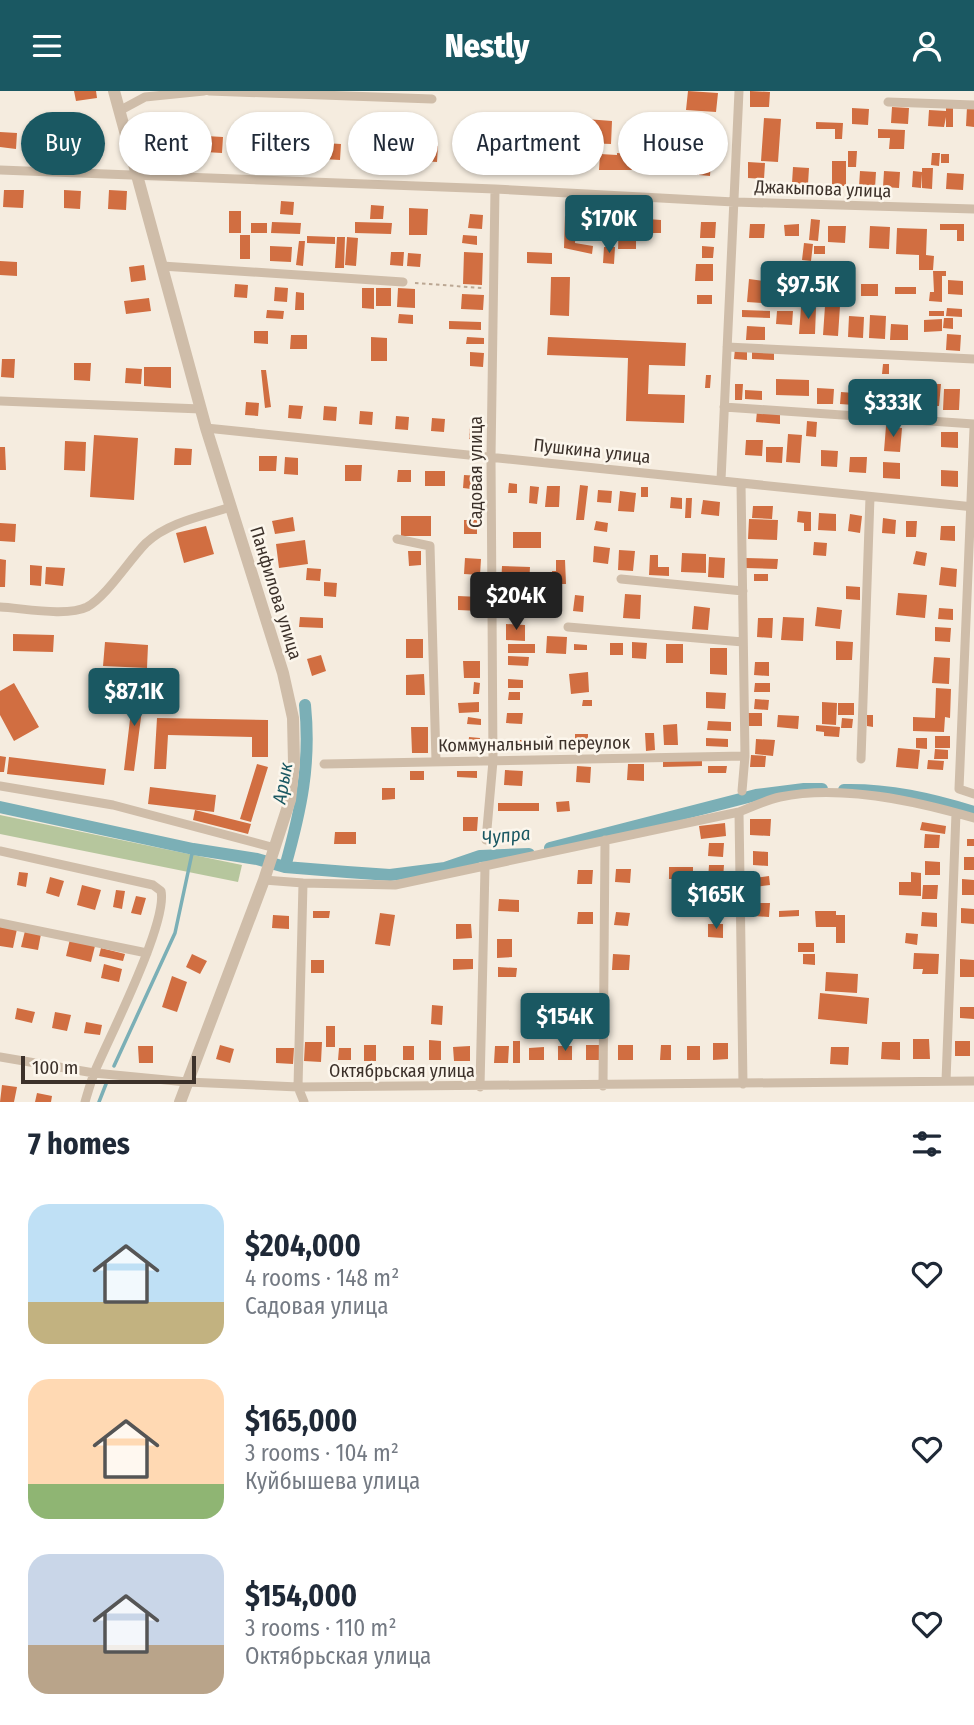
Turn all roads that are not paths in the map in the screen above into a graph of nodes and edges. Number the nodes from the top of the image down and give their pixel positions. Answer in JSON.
{"nodes":[{"id":1,"x":114,"y":91,"type":"edge"},
{"id":2,"x":207,"y":91,"type":"edge"},
{"id":3,"x":739,"y":91,"type":"edge"},
{"id":4,"x":432,"y":99,"type":"dead end"},
{"id":5,"x":888,"y":102,"type":"dead end"},
{"id":6,"x":974,"y":105,"type":"edge"},
{"id":7,"x":119,"y":111,"type":"junction"},
{"id":8,"x":0,"y":170,"type":"edge"},
{"id":9,"x":137,"y":176,"type":"junction"},
{"id":10,"x":495,"y":189,"type":"junction"},
{"id":11,"x":734,"y":202,"type":"junction"},
{"id":12,"x":974,"y":209,"type":"edge"},
{"id":13,"x":162,"y":266,"type":"junction"},
{"id":14,"x":403,"y":282,"type":"road end"},
{"id":15,"x":727,"y":347,"type":"junction"},
{"id":16,"x":974,"y":359,"type":"edge"},
{"id":17,"x":0,"y":401,"type":"edge"},
{"id":18,"x":724,"y":407,"type":"junction"},
{"id":19,"x":201,"y":409,"type":"junction"},
{"id":20,"x":974,"y":426,"type":"edge"},
{"id":21,"x":206,"y":428,"type":"junction"},
{"id":22,"x":491,"y":457,"type":"junction"},
{"id":23,"x":721,"y":480,"type":"junction"},
{"id":24,"x":741,"y":484,"type":"junction"},
{"id":25,"x":870,"y":497,"type":"junction"},
{"id":26,"x":231,"y":507,"type":"junction"},
{"id":27,"x":973,"y":507,"type":"edge"},
{"id":28,"x":397,"y":539,"type":"dead end"},
{"id":29,"x":621,"y":579,"type":"dead end"},
{"id":30,"x":743,"y":591,"type":"junction"},
{"id":31,"x":0,"y":607,"type":"edge"},
{"id":32,"x":568,"y":627,"type":"dead end"},
{"id":33,"x":743,"y":642,"type":"junction"},
{"id":34,"x":745,"y":757,"type":"junction"},
{"id":35,"x":861,"y":759,"type":"dead end"},
{"id":36,"x":436,"y":761,"type":"junction"},
{"id":37,"x":493,"y":761,"type":"junction"},
{"id":38,"x":324,"y":764,"type":"dead end"},
{"id":39,"x":0,"y":786,"type":"edge"},
{"id":40,"x":742,"y":792,"type":"dead end"},
{"id":41,"x":974,"y":794,"type":"edge"},
{"id":42,"x":739,"y":812,"type":"junction"},
{"id":43,"x":956,"y":813,"type":"junction"},
{"id":44,"x":974,"y":818,"type":"edge"},
{"id":45,"x":486,"y":839,"type":"dead end"},
{"id":46,"x":605,"y":840,"type":"junction"},
{"id":47,"x":275,"y":848,"type":"junction"},
{"id":48,"x":0,"y":851,"type":"edge"},
{"id":49,"x":485,"y":867,"type":"junction"},
{"id":50,"x":264,"y":880,"type":"junction"},
{"id":51,"x":303,"y":883,"type":"junction"},
{"id":52,"x":0,"y":923,"type":"edge"},
{"id":53,"x":146,"y":953,"type":"junction"},
{"id":54,"x":0,"y":1056,"type":"edge"},
{"id":55,"x":94,"y":1073,"type":"junction"},
{"id":56,"x":946,"y":1081,"type":"junction"},
{"id":57,"x":974,"y":1081,"type":"edge"},
{"id":58,"x":187,"y":1082,"type":"junction"},
{"id":59,"x":743,"y":1084,"type":"junction"},
{"id":60,"x":603,"y":1086,"type":"junction"},
{"id":61,"x":298,"y":1087,"type":"junction"},
{"id":62,"x":480,"y":1087,"type":"junction"},
{"id":63,"x":85,"y":1102,"type":"edge"},
{"id":64,"x":180,"y":1102,"type":"edge"},
{"id":65,"x":304,"y":1102,"type":"edge"}],
"edges":[{"from":1,"to":7,"type":"street","name":"Панфилова улица"},
{"from":2,"to":4,"type":"street"},
{"from":2,"to":7,"type":"street"},
{"from":3,"to":11,"type":"street"},
{"from":5,"to":6,"type":"street"},
{"from":7,"to":9,"type":"street","name":"Панфилова улица"},
{"from":8,"to":9,"type":"street","name":"Джакыпова улица"},
{"from":9,"to":10,"type":"street","name":"Джакыпова улица"},
{"from":9,"to":13,"type":"street","name":"Панфилова улица"},
{"from":10,"to":11,"type":"street","name":"Джакыпова улица"},
{"from":10,"to":22,"type":"street","name":"Садовая улица"},
{"from":11,"to":12,"type":"street","name":"Джакыпова улица"},
{"from":11,"to":15,"type":"street"},
{"from":13,"to":14,"type":"street"},
{"from":13,"to":19,"type":"street","name":"Панфилова улица"},
{"from":15,"to":16,"type":"street"},
{"from":15,"to":18,"type":"street"},
{"from":17,"to":19,"type":"street"},
{"from":18,"to":20,"type":"street"},
{"from":18,"to":23,"type":"street"},
{"from":19,"to":21,"type":"street","name":"Панфилова улица"},
{"from":20,"to":27,"type":"street"},
{"from":21,"to":22,"type":"street","name":"Пушкина улица"},
{"from":21,"to":26,"type":"street","name":"Панфилова улица"},
{"from":22,"to":23,"type":"street","name":"Пушкина улица"},
{"from":22,"to":37,"type":"street","name":"Садовая улица"},
{"from":23,"to":24,"type":"street","name":"Пушкина улица"},
{"from":24,"to":25,"type":"street","name":"Пушкина улица"},
{"from":24,"to":30,"type":"street"},
{"from":25,"to":27,"type":"street","name":"Пушкина улица"},
{"from":25,"to":35,"type":"street"},
{"from":26,"to":31,"type":"street"},
{"from":26,"to":47,"type":"street","name":"Панфилова улица"},
{"from":27,"to":41,"type":"street"},
{"from":28,"to":36,"type":"street"},
{"from":29,"to":30,"type":"street"},
{"from":30,"to":33,"type":"street"},
{"from":32,"to":33,"type":"street"},
{"from":33,"to":34,"type":"street"},
{"from":34,"to":37,"type":"street","name":"Коммунальный переулок"},
{"from":34,"to":40,"type":"street"},
{"from":36,"to":37,"type":"street","name":"Коммунальный переулок"},
{"from":36,"to":38,"type":"street","name":"Коммунальный переулок"},
{"from":37,"to":45,"type":"street","name":"Садовая улица"},
{"from":39,"to":47,"type":"street"},
{"from":42,"to":43,"type":"street"},
{"from":42,"to":46,"type":"street"},
{"from":42,"to":59,"type":"street"},
{"from":43,"to":44,"type":"street"},
{"from":43,"to":56,"type":"street"},
{"from":46,"to":49,"type":"street"},
{"from":46,"to":60,"type":"street"},
{"from":47,"to":50,"type":"street","name":"Панфилова улица"},
{"from":48,"to":53,"type":"street"},
{"from":49,"to":51,"type":"street"},
{"from":49,"to":62,"type":"street"},
{"from":50,"to":51,"type":"street"},
{"from":50,"to":58,"type":"street","name":"Панфилова улица"},
{"from":51,"to":61,"type":"street"},
{"from":52,"to":53,"type":"street"},
{"from":53,"to":55,"type":"street"},
{"from":54,"to":55,"type":"street","name":"Октябрьская улица"},
{"from":55,"to":58,"type":"street","name":"Октябрьская улица"},
{"from":55,"to":63,"type":"street"},
{"from":56,"to":57,"type":"street","name":"Октябрьская улица"},
{"from":56,"to":59,"type":"street","name":"Октябрьская улица"},
{"from":58,"to":61,"type":"street","name":"Октябрьская улица"},
{"from":58,"to":64,"type":"street","name":"Панфилова улица"},
{"from":59,"to":60,"type":"street","name":"Октябрьская улица"},
{"from":60,"to":62,"type":"street","name":"Октябрьская улица"},
{"from":61,"to":62,"type":"street","name":"Октябрьская улица"},
{"from":61,"to":65,"type":"street"}]}
